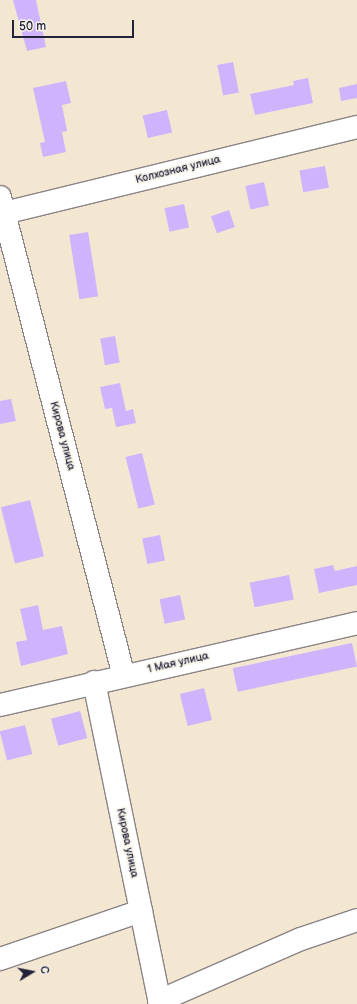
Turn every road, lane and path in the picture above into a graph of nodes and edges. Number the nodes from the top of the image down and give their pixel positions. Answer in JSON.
{"nodes":[{"id":1,"x":357,"y":127,"type":"edge"},
{"id":2,"x":1,"y":208,"type":"edge"},
{"id":3,"x":357,"y":623,"type":"edge"},
{"id":4,"x":124,"y":675,"type":"junction"},
{"id":5,"x":94,"y":682,"type":"junction"},
{"id":6,"x":0,"y":705,"type":"edge"},
{"id":7,"x":141,"y":911,"type":"junction"},
{"id":8,"x":357,"y":920,"type":"edge"},
{"id":9,"x":0,"y":959,"type":"edge"},
{"id":10,"x":160,"y":1003,"type":"edge"}],
"edges":[{"from":1,"to":2,"type":"street","name":"Колхозная улица"},
{"from":2,"to":4,"type":"street","name":"Кирова улица"},
{"from":3,"to":4,"type":"street","name":"1 Мая улица"},
{"from":4,"to":5,"type":"street","name":"1 Мая улица"},
{"from":5,"to":6,"type":"street","name":"1 Мая улица"},
{"from":5,"to":7,"type":"street","name":"Кирова улица"},
{"from":7,"to":9,"type":"street"},
{"from":7,"to":10,"type":"street","name":"Кирова улица"},
{"from":8,"to":10,"type":"street"}]}
